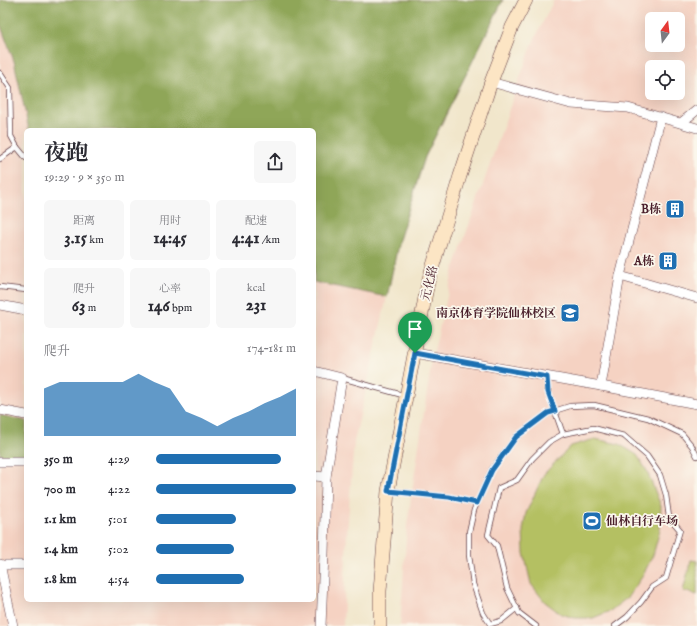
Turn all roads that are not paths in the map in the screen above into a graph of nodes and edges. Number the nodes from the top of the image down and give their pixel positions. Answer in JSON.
{"nodes":[{"id":1,"x":526,"y":0,"type":"edge"},
{"id":2,"x":0,"y":73,"type":"edge"},
{"id":3,"x":490,"y":82,"type":"junction"},
{"id":4,"x":697,"y":110,"type":"edge"},
{"id":5,"x":661,"y":118,"type":"junction"},
{"id":6,"x":681,"y":124,"type":"junction"},
{"id":7,"x":697,"y":128,"type":"edge"},
{"id":8,"x":17,"y":147,"type":"junction"},
{"id":9,"x":24,"y":156,"type":"edge"},
{"id":10,"x":0,"y":159,"type":"edge"},
{"id":11,"x":620,"y":276,"type":"junction"},
{"id":12,"x":0,"y":287,"type":"edge"},
{"id":13,"x":24,"y":290,"type":"edge"},
{"id":14,"x":697,"y":298,"type":"edge"},
{"id":15,"x":0,"y":305,"type":"edge"},
{"id":16,"x":24,"y":310,"type":"edge"},
{"id":17,"x":415,"y":353,"type":"junction"},
{"id":18,"x":316,"y":372,"type":"edge"},
{"id":19,"x":547,"y":377,"type":"junction"},
{"id":20,"x":342,"y":378,"type":"junction"},
{"id":21,"x":601,"y":386,"type":"junction"},
{"id":22,"x":407,"y":396,"type":"junction"},
{"id":23,"x":697,"y":404,"type":"edge"},
{"id":24,"x":0,"y":410,"type":"edge"},
{"id":25,"x":555,"y":411,"type":"junction"},
{"id":26,"x":24,"y":415,"type":"edge"},
{"id":27,"x":563,"y":434,"type":"junction"},
{"id":28,"x":697,"y":456,"type":"edge"},
{"id":29,"x":0,"y":462,"type":"edge"},
{"id":30,"x":24,"y":462,"type":"edge"},
{"id":31,"x":316,"y":476,"type":"edge"},
{"id":32,"x":326,"y":478,"type":"junction"},
{"id":33,"x":388,"y":491,"type":"junction"},
{"id":34,"x":477,"y":503,"type":"junction"},
{"id":35,"x":324,"y":554,"type":"junction"},
{"id":36,"x":316,"y":555,"type":"edge"},
{"id":37,"x":0,"y":564,"type":"edge"},
{"id":38,"x":24,"y":565,"type":"edge"},
{"id":39,"x":517,"y":608,"type":"junction"},
{"id":40,"x":13,"y":626,"type":"edge"},
{"id":41,"x":321,"y":626,"type":"edge"},
{"id":42,"x":380,"y":626,"type":"edge"},
{"id":43,"x":536,"y":626,"type":"edge"},
{"id":44,"x":615,"y":626,"type":"edge"}],
"edges":[{"from":1,"to":3,"type":"street","name":"元化路"},
{"from":2,"to":8,"type":"lane"},
{"from":3,"to":5,"type":"street"},
{"from":3,"to":17,"type":"street","name":"元化路"},
{"from":4,"to":6,"type":"street"},
{"from":5,"to":6,"type":"street"},
{"from":5,"to":11,"type":"street"},
{"from":6,"to":7,"type":"street"},
{"from":8,"to":9,"type":"lane"},
{"from":8,"to":10,"type":"lane"},
{"from":11,"to":14,"type":"street"},
{"from":11,"to":21,"type":"street"},
{"from":12,"to":13,"type":"lane"},
{"from":15,"to":16,"type":"street"},
{"from":17,"to":19,"type":"street"},
{"from":17,"to":22,"type":"street","name":"元化路"},
{"from":18,"to":20,"type":"street"},
{"from":19,"to":21,"type":"street"},
{"from":19,"to":25,"type":"lane"},
{"from":20,"to":22,"type":"lane"},
{"from":20,"to":32,"type":"street"},
{"from":21,"to":23,"type":"street"},
{"from":22,"to":33,"type":"street","name":"元化路"},
{"from":24,"to":26,"type":"street"},
{"from":25,"to":27,"type":"lane"},
{"from":25,"to":28,"type":"lane"},
{"from":25,"to":34,"type":"lane"},
{"from":27,"to":39,"type":"lane"},
{"from":27,"to":44,"type":"lane"},
{"from":29,"to":30,"type":"street"},
{"from":31,"to":32,"type":"street"},
{"from":32,"to":35,"type":"street"},
{"from":33,"to":34,"type":"lane"},
{"from":33,"to":42,"type":"street","name":"元化路"},
{"from":34,"to":39,"type":"lane"},
{"from":35,"to":36,"type":"street"},
{"from":35,"to":41,"type":"street"},
{"from":37,"to":38,"type":"street"},
{"from":37,"to":40,"type":"street"},
{"from":39,"to":43,"type":"lane"}]}
